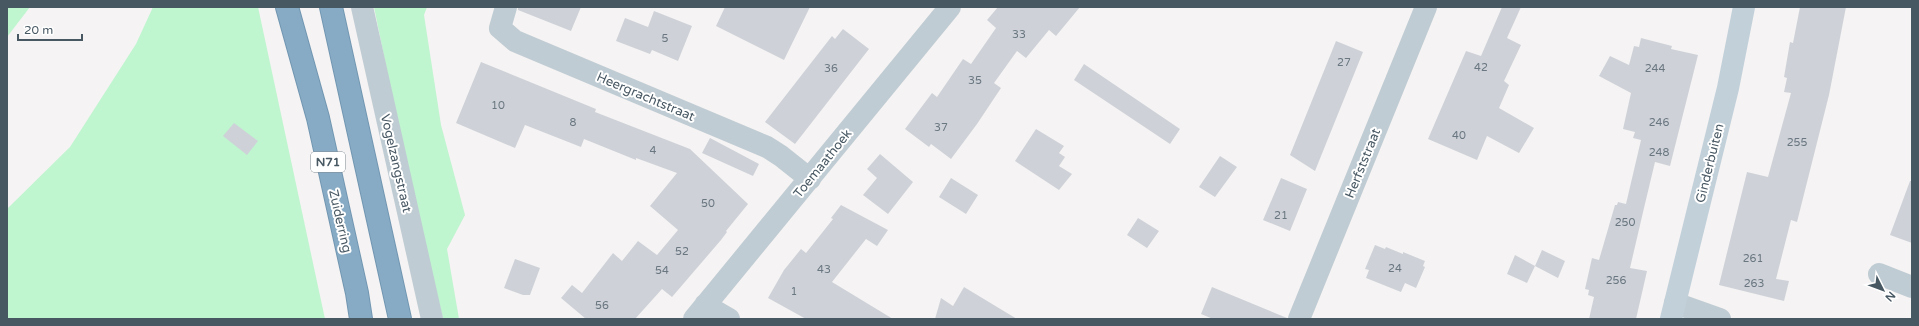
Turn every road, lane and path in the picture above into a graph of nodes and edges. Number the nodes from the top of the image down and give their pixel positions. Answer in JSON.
{"nodes":[{"id":1,"x":287,"y":7,"type":"edge"},
{"id":2,"x":331,"y":7,"type":"edge"},
{"id":3,"x":362,"y":7,"type":"edge"},
{"id":4,"x":506,"y":7,"type":"edge"},
{"id":5,"x":950,"y":7,"type":"edge"},
{"id":6,"x":1426,"y":7,"type":"edge"},
{"id":7,"x":1744,"y":7,"type":"edge"},
{"id":8,"x":810,"y":178,"type":"junction"},
{"id":9,"x":1879,"y":274,"type":"dead end"},
{"id":10,"x":1912,"y":286,"type":"edge"},
{"id":11,"x":1673,"y":311,"type":"edge"},
{"id":12,"x":699,"y":312,"type":"edge"},
{"id":13,"x":361,"y":319,"type":"edge"},
{"id":14,"x":400,"y":319,"type":"edge"},
{"id":15,"x":432,"y":319,"type":"edge"},
{"id":16,"x":728,"y":319,"type":"edge"},
{"id":17,"x":1299,"y":319,"type":"edge"},
{"id":18,"x":1720,"y":319,"type":"edge"}],
"edges":[{"from":1,"to":13,"type":"highway","name":"Zuiderring","number":"N71"},
{"from":2,"to":14,"type":"highway","number":"N71"},
{"from":3,"to":15,"type":"street","name":"Vogelzangstraat"},
{"from":4,"to":8,"type":"street","name":"Heergrachtstraat"},
{"from":5,"to":8,"type":"street","name":"Toemaathoek"},
{"from":6,"to":17,"type":"street","name":"Herfststraat"},
{"from":7,"to":11,"type":"main road","name":"Ginderbuiten"},
{"from":8,"to":12,"type":"street","name":"Toemaathoek"},
{"from":9,"to":10,"type":"street"},
{"from":11,"to":18,"type":"street"},
{"from":12,"to":16,"type":"street"}]}
